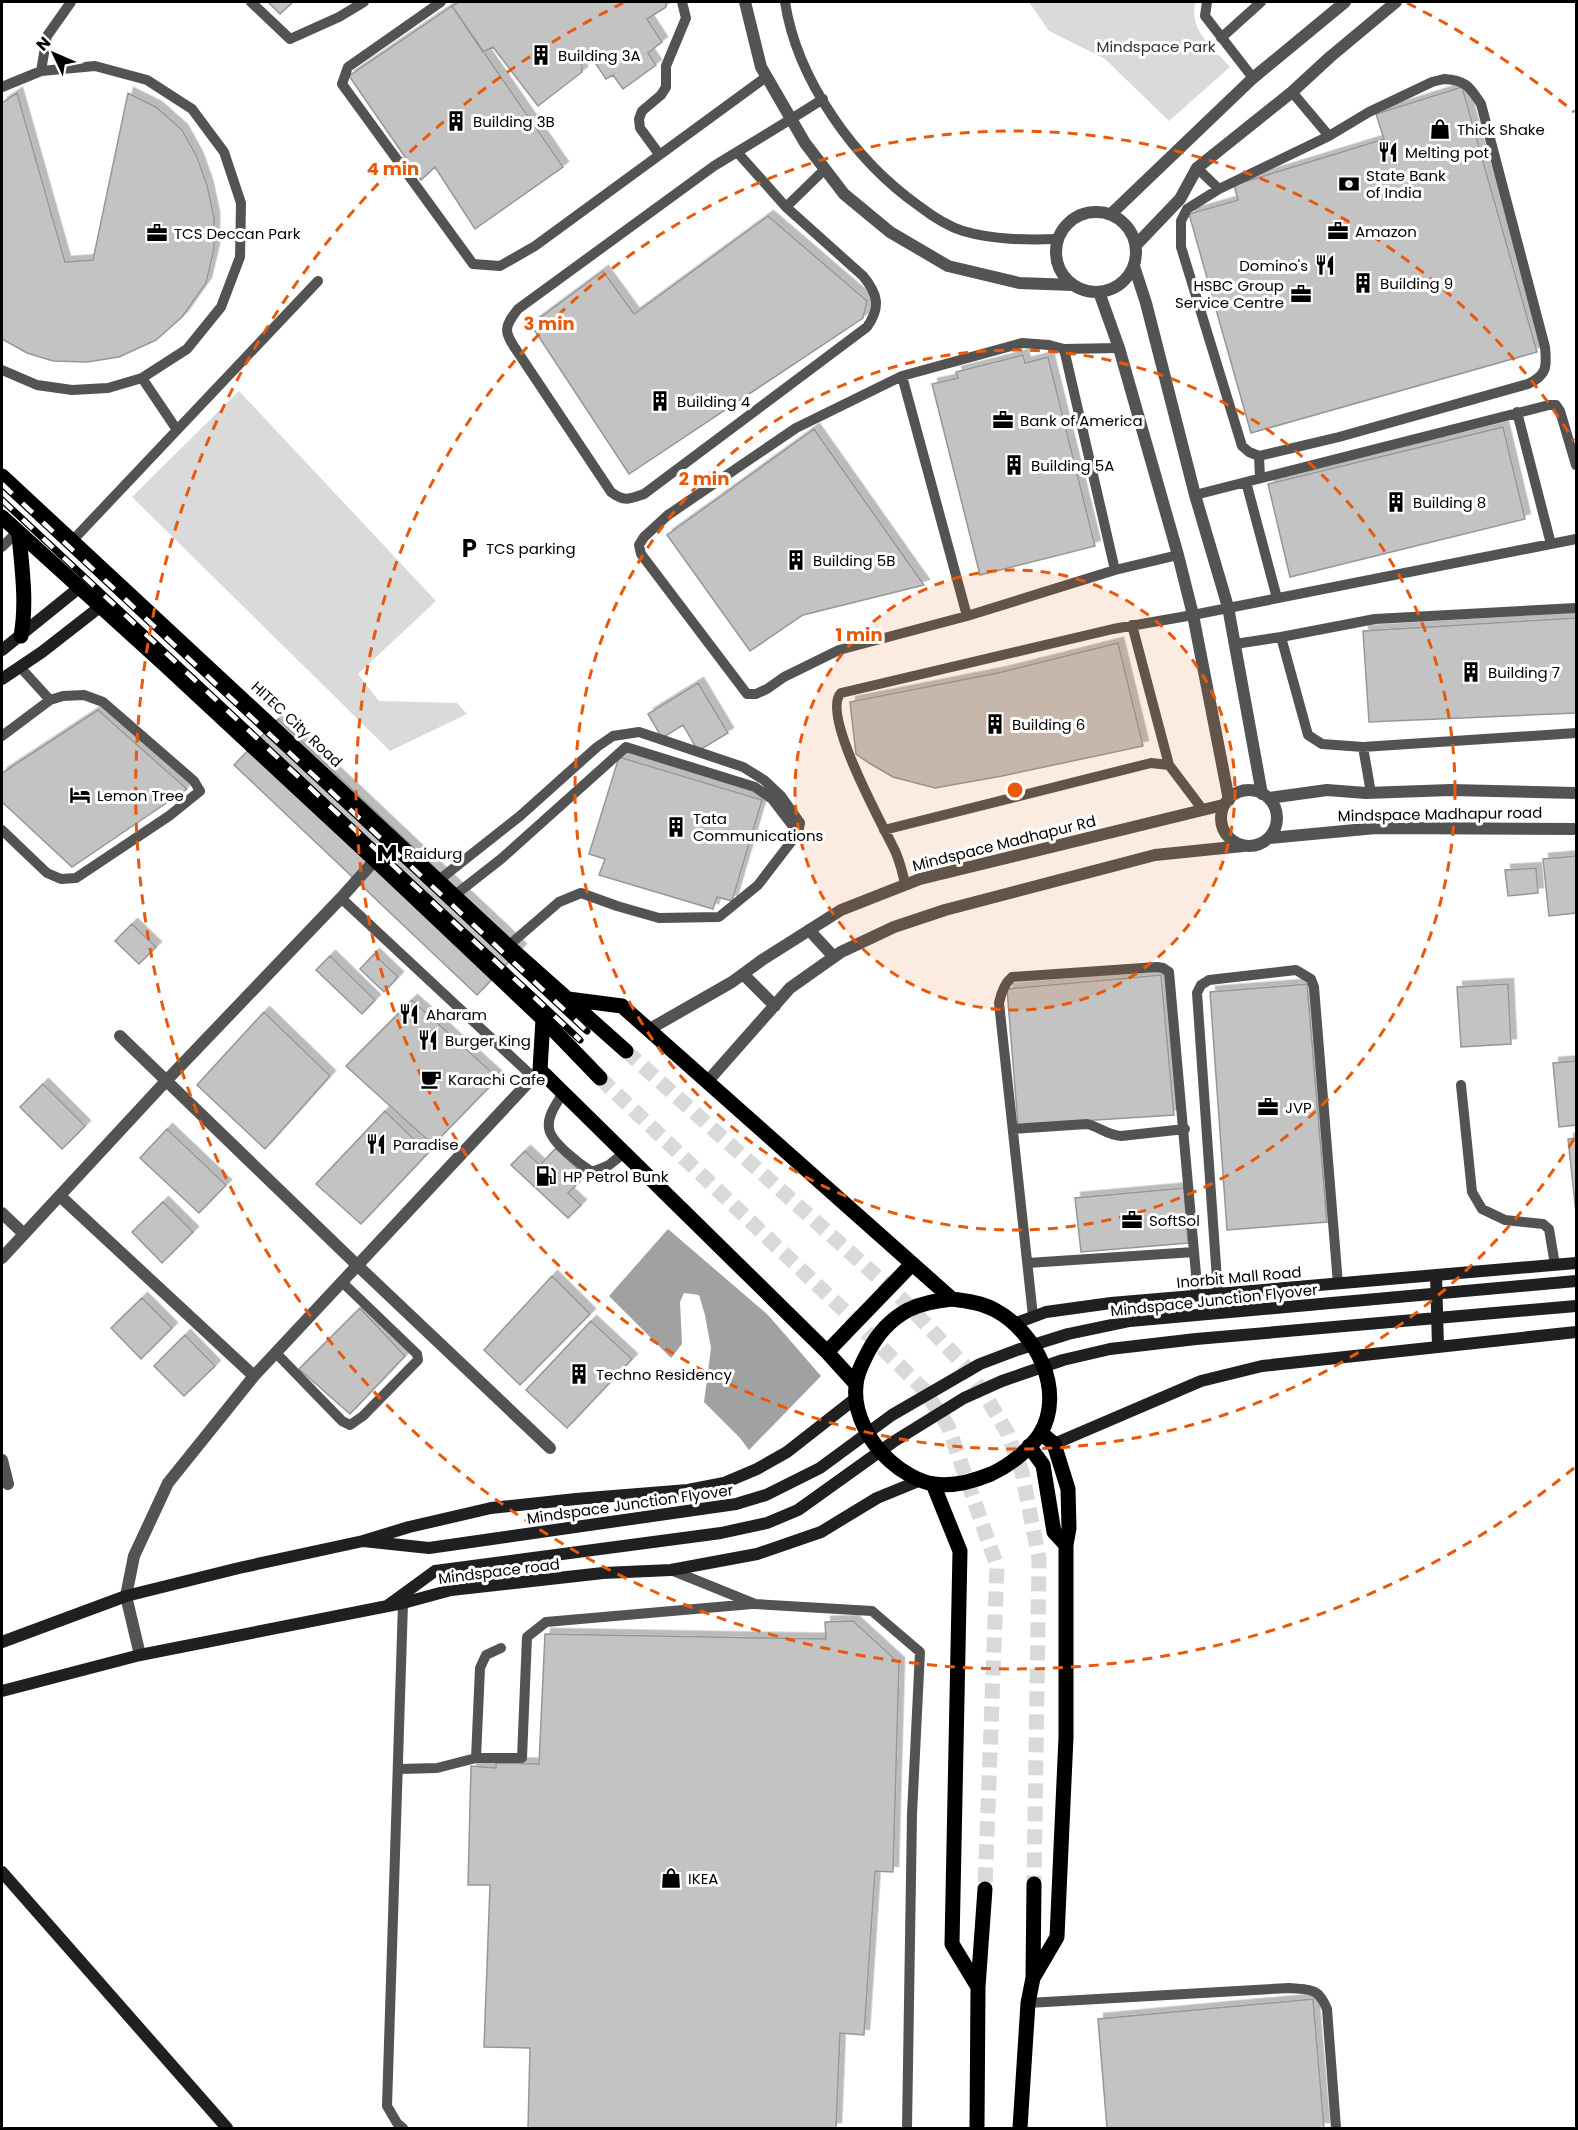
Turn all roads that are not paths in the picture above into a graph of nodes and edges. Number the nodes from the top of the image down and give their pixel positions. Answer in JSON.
{"nodes":[{"id":1,"x":70,"y":2,"type":"edge"},
{"id":2,"x":250,"y":2,"type":"edge"},
{"id":3,"x":364,"y":2,"type":"edge"},
{"id":4,"x":441,"y":2,"type":"edge"},
{"id":5,"x":682,"y":2,"type":"edge"},
{"id":6,"x":746,"y":2,"type":"edge"},
{"id":7,"x":785,"y":2,"type":"edge"},
{"id":8,"x":1207,"y":2,"type":"edge"},
{"id":9,"x":1261,"y":2,"type":"edge"},
{"id":10,"x":1345,"y":2,"type":"edge"},
{"id":11,"x":1396,"y":2,"type":"edge"},
{"id":12,"x":1221,"y":38,"type":"junction"},
{"id":13,"x":41,"y":71,"type":"junction"},
{"id":14,"x":766,"y":77,"type":"junction"},
{"id":15,"x":1253,"y":78,"type":"junction"},
{"id":16,"x":2,"y":87,"type":"edge"},
{"id":17,"x":1292,"y":92,"type":"junction"},
{"id":18,"x":823,"y":99,"type":"junction"},
{"id":19,"x":789,"y":119,"type":"junction"},
{"id":20,"x":1329,"y":136,"type":"junction"},
{"id":21,"x":736,"y":152,"type":"junction"},
{"id":22,"x":659,"y":154,"type":"junction"},
{"id":23,"x":1197,"y":168,"type":"junction"},
{"id":24,"x":825,"y":169,"type":"junction"},
{"id":25,"x":1219,"y":189,"type":"junction"},
{"id":26,"x":786,"y":207,"type":"junction"},
{"id":27,"x":1112,"y":214,"type":"junction"},
{"id":28,"x":1058,"y":239,"type":"junction"},
{"id":29,"x":1136,"y":245,"type":"junction"},
{"id":30,"x":1134,"y":266,"type":"junction"},
{"id":31,"x":318,"y":281,"type":"dead end"},
{"id":32,"x":1073,"y":285,"type":"junction"},
{"id":33,"x":1100,"y":292,"type":"junction"},
{"id":34,"x":1064,"y":348,"type":"junction"},
{"id":35,"x":1119,"y":348,"type":"junction"},
{"id":36,"x":2,"y":370,"type":"edge"},
{"id":37,"x":902,"y":376,"type":"junction"},
{"id":38,"x":142,"y":378,"type":"junction"},
{"id":39,"x":1517,"y":412,"type":"junction"},
{"id":40,"x":177,"y":430,"type":"junction"},
{"id":41,"x":1259,"y":456,"type":"junction"},
{"id":42,"x":1576,"y":465,"type":"edge"},
{"id":43,"x":2,"y":476,"type":"edge"},
{"id":44,"x":1260,"y":478,"type":"junction"},
{"id":45,"x":1246,"y":482,"type":"junction"},
{"id":46,"x":1195,"y":495,"type":"junction"},
{"id":47,"x":2,"y":518,"type":"edge"},
{"id":48,"x":18,"y":534,"type":"junction"},
{"id":49,"x":1576,"y":539,"type":"edge"},
{"id":50,"x":72,"y":541,"type":"junction"},
{"id":51,"x":1551,"y":544,"type":"junction"},
{"id":52,"x":2,"y":548,"type":"edge"},
{"id":53,"x":1178,"y":555,"type":"junction"},
{"id":54,"x":1115,"y":570,"type":"junction"},
{"id":55,"x":80,"y":587,"type":"junction"},
{"id":56,"x":1276,"y":598,"type":"junction"},
{"id":57,"x":101,"y":606,"type":"junction"},
{"id":58,"x":1228,"y":607,"type":"junction"},
{"id":59,"x":1576,"y":608,"type":"edge"},
{"id":60,"x":1193,"y":615,"type":"junction"},
{"id":61,"x":967,"y":616,"type":"junction"},
{"id":62,"x":1132,"y":626,"type":"junction"},
{"id":63,"x":21,"y":636,"type":"junction"},
{"id":64,"x":1281,"y":637,"type":"junction"},
{"id":65,"x":1235,"y":644,"type":"junction"},
{"id":66,"x":2,"y":650,"type":"edge"},
{"id":67,"x":20,"y":667,"type":"junction"},
{"id":68,"x":2,"y":679,"type":"edge"},
{"id":69,"x":50,"y":700,"type":"junction"},
{"id":70,"x":1576,"y":733,"type":"edge"},
{"id":71,"x":2,"y":736,"type":"edge"},
{"id":72,"x":1363,"y":747,"type":"junction"},
{"id":73,"x":1169,"y":765,"type":"junction"},
{"id":74,"x":1371,"y":793,"type":"junction"},
{"id":75,"x":1576,"y":793,"type":"edge"},
{"id":76,"x":1266,"y":796,"type":"junction"},
{"id":77,"x":1226,"y":802,"type":"junction"},
{"id":78,"x":1203,"y":810,"type":"junction"},
{"id":79,"x":1576,"y":829,"type":"edge"},
{"id":80,"x":2,"y":830,"type":"edge"},
{"id":81,"x":884,"y":830,"type":"junction"},
{"id":82,"x":798,"y":833,"type":"junction"},
{"id":83,"x":1269,"y":837,"type":"junction"},
{"id":84,"x":1243,"y":846,"type":"junction"},
{"id":85,"x":375,"y":860,"type":"junction"},
{"id":86,"x":439,"y":880,"type":"junction"},
{"id":87,"x":906,"y":884,"type":"junction"},
{"id":88,"x":455,"y":896,"type":"junction"},
{"id":89,"x":341,"y":898,"type":"junction"},
{"id":90,"x":809,"y":930,"type":"junction"},
{"id":91,"x":508,"y":946,"type":"junction"},
{"id":92,"x":834,"y":957,"type":"junction"},
{"id":93,"x":743,"y":974,"type":"junction"},
{"id":94,"x":568,"y":999,"type":"junction"},
{"id":95,"x":775,"y":1006,"type":"junction"},
{"id":96,"x":543,"y":1018,"type":"junction"},
{"id":97,"x":648,"y":1030,"type":"junction"},
{"id":98,"x":120,"y":1036,"type":"dead end"},
{"id":99,"x":626,"y":1051,"type":"tunnel mouth"},
{"id":100,"x":537,"y":1074,"type":"junction"},
{"id":101,"x":600,"y":1078,"type":"tunnel mouth"},
{"id":102,"x":166,"y":1081,"type":"junction"},
{"id":103,"x":707,"y":1082,"type":"junction"},
{"id":104,"x":1461,"y":1085,"type":"dead end"},
{"id":105,"x":563,"y":1093,"type":"junction"},
{"id":106,"x":1013,"y":1129,"type":"junction"},
{"id":107,"x":1185,"y":1129,"type":"junction"},
{"id":108,"x":624,"y":1153,"type":"junction"},
{"id":109,"x":60,"y":1196,"type":"junction"},
{"id":110,"x":2,"y":1213,"type":"edge"},
{"id":111,"x":24,"y":1234,"type":"junction"},
{"id":112,"x":1194,"y":1252,"type":"junction"},
{"id":113,"x":2,"y":1258,"type":"edge"},
{"id":114,"x":1028,"y":1263,"type":"junction"},
{"id":115,"x":1576,"y":1263,"type":"edge"},
{"id":116,"x":912,"y":1264,"type":"junction"},
{"id":117,"x":1555,"y":1265,"type":"junction"},
{"id":118,"x":358,"y":1266,"type":"junction"},
{"id":119,"x":1436,"y":1275,"type":"junction"},
{"id":120,"x":1576,"y":1281,"type":"edge"},
{"id":121,"x":342,"y":1282,"type":"junction"},
{"id":122,"x":1338,"y":1284,"type":"junction"},
{"id":123,"x":1218,"y":1294,"type":"junction"},
{"id":124,"x":1196,"y":1296,"type":"junction"},
{"id":125,"x":952,"y":1299,"type":"junction"},
{"id":126,"x":1576,"y":1306,"type":"edge"},
{"id":127,"x":1033,"y":1316,"type":"junction"},
{"id":128,"x":1014,"y":1324,"type":"junction"},
{"id":129,"x":1576,"y":1332,"type":"edge"},
{"id":130,"x":1438,"y":1347,"type":"junction"},
{"id":131,"x":826,"y":1352,"type":"junction"},
{"id":132,"x":276,"y":1353,"type":"junction"},
{"id":133,"x":254,"y":1376,"type":"junction"},
{"id":134,"x":856,"y":1391,"type":"junction"},
{"id":135,"x":1041,"y":1433,"type":"junction"},
{"id":136,"x":1054,"y":1444,"type":"junction"},
{"id":137,"x":1029,"y":1446,"type":"junction"},
{"id":138,"x":550,"y":1448,"type":"dead end"},
{"id":139,"x":2,"y":1460,"type":"edge"},
{"id":140,"x":927,"y":1482,"type":"junction"},
{"id":141,"x":8,"y":1484,"type":"dead end"},
{"id":142,"x":363,"y":1541,"type":"junction"},
{"id":143,"x":1066,"y":1545,"type":"junction"},
{"id":144,"x":671,"y":1570,"type":"junction"},
{"id":145,"x":126,"y":1596,"type":"junction"},
{"id":146,"x":403,"y":1603,"type":"junction"},
{"id":147,"x":755,"y":1604,"type":"junction"},
{"id":148,"x":387,"y":1606,"type":"junction"},
{"id":149,"x":2,"y":1642,"type":"edge"},
{"id":150,"x":501,"y":1648,"type":"dead end"},
{"id":151,"x":140,"y":1655,"type":"junction"},
{"id":152,"x":2,"y":1691,"type":"edge"},
{"id":153,"x":476,"y":1758,"type":"junction"},
{"id":154,"x":399,"y":1769,"type":"junction"},
{"id":155,"x":2,"y":1872,"type":"edge"},
{"id":156,"x":1034,"y":1884,"type":"tunnel mouth"},
{"id":157,"x":985,"y":1889,"type":"tunnel mouth"},
{"id":158,"x":1033,"y":1978,"type":"junction"},
{"id":159,"x":978,"y":1987,"type":"junction"},
{"id":160,"x":1028,"y":2003,"type":"junction"},
{"id":161,"x":226,"y":2128,"type":"edge"},
{"id":162,"x":403,"y":2128,"type":"edge"},
{"id":163,"x":907,"y":2128,"type":"edge"},
{"id":164,"x":977,"y":2128,"type":"edge"},
{"id":165,"x":1020,"y":2128,"type":"edge"},
{"id":166,"x":1336,"y":2128,"type":"edge"}],
"edges":[{"from":1,"to":13,"type":"lane"},
{"from":2,"to":3,"type":"lane"},
{"from":4,"to":22,"type":"lane"},
{"from":5,"to":22,"type":"lane"},
{"from":6,"to":14,"type":"street"},
{"from":7,"to":18,"type":"lane"},
{"from":8,"to":12,"type":"lane"},
{"from":9,"to":12,"type":"lane"},
{"from":10,"to":15,"type":"street"},
{"from":11,"to":17,"type":"street"},
{"from":12,"to":15,"type":"lane"},
{"from":13,"to":16,"type":"lane"},
{"from":13,"to":38,"type":"lane"},
{"from":14,"to":19,"type":"street"},
{"from":14,"to":22,"type":"lane"},
{"from":15,"to":27,"type":"street"},
{"from":17,"to":20,"type":"lane"},
{"from":17,"to":23,"type":"street"},
{"from":18,"to":19,"type":"lane"},
{"from":18,"to":28,"type":"lane"},
{"from":19,"to":21,"type":"lane"},
{"from":19,"to":24,"type":"street"},
{"from":20,"to":25,"type":"lane"},
{"from":20,"to":41,"type":"lane"},
{"from":21,"to":26,"type":"lane"},
{"from":21,"to":26,"type":"lane"},
{"from":23,"to":25,"type":"lane"},
{"from":23,"to":29,"type":"street"},
{"from":24,"to":26,"type":"lane"},
{"from":24,"to":32,"type":"street"},
{"from":25,"to":41,"type":"lane"},
{"from":27,"to":28,"type":"street"},
{"from":27,"to":29,"type":"street"},
{"from":28,"to":32,"type":"street"},
{"from":29,"to":30,"type":"street"},
{"from":30,"to":33,"type":"street"},
{"from":30,"to":46,"type":"street"},
{"from":31,"to":40,"type":"lane"},
{"from":32,"to":33,"type":"street"},
{"from":33,"to":35,"type":"street"},
{"from":34,"to":35,"type":"lane"},
{"from":34,"to":37,"type":"lane"},
{"from":34,"to":54,"type":"lane"},
{"from":35,"to":53,"type":"street"},
{"from":36,"to":38,"type":"lane"},
{"from":37,"to":61,"type":"lane"},
{"from":37,"to":61,"type":"lane"},
{"from":38,"to":40,"type":"lane"},
{"from":39,"to":42,"type":"lane"},
{"from":39,"to":44,"type":"lane"},
{"from":39,"to":51,"type":"lane"},
{"from":40,"to":50,"type":"lane"},
{"from":41,"to":44,"type":"lane"},
{"from":43,"to":50,"type":"main road","name":"HITEC City Road"},
{"from":44,"to":45,"type":"lane"},
{"from":45,"to":46,"type":"lane"},
{"from":45,"to":56,"type":"lane"},
{"from":46,"to":58,"type":"street"},
{"from":47,"to":48,"type":"main road"},
{"from":48,"to":52,"type":"lane"},
{"from":48,"to":55,"type":"main road"},
{"from":48,"to":63,"type":"main road"},
{"from":49,"to":51,"type":"lane"},
{"from":50,"to":86,"type":"main road","name":"HITEC City Road"},
{"from":51,"to":56,"type":"lane"},
{"from":53,"to":54,"type":"lane"},
{"from":53,"to":60,"type":"street"},
{"from":54,"to":61,"type":"lane"},
{"from":55,"to":57,"type":"main road"},
{"from":55,"to":63,"type":"main road"},
{"from":56,"to":58,"type":"lane"},
{"from":57,"to":67,"type":"main road"},
{"from":57,"to":85,"type":"main road"},
{"from":58,"to":60,"type":"lane"},
{"from":58,"to":65,"type":"street"},
{"from":59,"to":64,"type":"lane"},
{"from":60,"to":62,"type":"lane"},
{"from":60,"to":77,"type":"street"},
{"from":62,"to":73,"type":"lane"},
{"from":62,"to":81,"type":"lane"},
{"from":63,"to":66,"type":"main road"},
{"from":64,"to":65,"type":"lane"},
{"from":64,"to":72,"type":"lane"},
{"from":65,"to":76,"type":"street"},
{"from":67,"to":68,"type":"main road"},
{"from":67,"to":69,"type":"lane"},
{"from":69,"to":71,"type":"lane"},
{"from":69,"to":80,"type":"lane"},
{"from":70,"to":72,"type":"lane"},
{"from":72,"to":74,"type":"lane"},
{"from":73,"to":78,"type":"lane"},
{"from":73,"to":81,"type":"lane"},
{"from":74,"to":75,"type":"street","name":"Mindspace Madhapur road"},
{"from":74,"to":76,"type":"street","name":"Mindspace Madhapur road"},
{"from":76,"to":77,"type":"street"},
{"from":76,"to":83,"type":"street"},
{"from":77,"to":78,"type":"street","name":"Mindspace Madhapur Rd"},
{"from":77,"to":84,"type":"street"},
{"from":78,"to":87,"type":"street","name":"Mindspace Madhapur Rd"},
{"from":79,"to":83,"type":"street","name":"Mindspace Madhapur road"},
{"from":81,"to":87,"type":"lane"},
{"from":82,"to":86,"type":"lane"},
{"from":82,"to":88,"type":"lane"},
{"from":82,"to":91,"type":"lane"},
{"from":83,"to":84,"type":"street"},
{"from":84,"to":92,"type":"street"},
{"from":85,"to":89,"type":"street"},
{"from":85,"to":96,"type":"main road"},
{"from":86,"to":88,"type":"main road","name":"HITEC City Road"},
{"from":87,"to":90,"type":"street","name":"Mindspace Madhapur Rd"},
{"from":88,"to":91,"type":"main road","name":"HITEC City Road"},
{"from":89,"to":100,"type":"lane"},
{"from":89,"to":102,"type":"street"},
{"from":90,"to":92,"type":"street"},
{"from":90,"to":93,"type":"street","name":"Mindspace Madhapur Rd"},
{"from":91,"to":94,"type":"main road","name":"HITEC City Road"},
{"from":92,"to":95,"type":"street"},
{"from":93,"to":95,"type":"street"},
{"from":93,"to":97,"type":"street","name":"Mindspace Madhapur Rd"},
{"from":94,"to":97,"type":"main road"},
{"from":94,"to":99,"type":"main road","name":"HITEC City Road"},
{"from":95,"to":103,"type":"street"},
{"from":96,"to":100,"type":"main road"},
{"from":96,"to":101,"type":"main road"},
{"from":97,"to":103,"type":"main road"},
{"from":98,"to":102,"type":"street"},
{"from":100,"to":105,"type":"main road"},
{"from":100,"to":118,"type":"street"},
{"from":102,"to":109,"type":"street"},
{"from":102,"to":118,"type":"street"},
{"from":103,"to":116,"type":"main road"},
{"from":104,"to":117,"type":"lane"},
{"from":105,"to":108,"type":"main road"},
{"from":105,"to":108,"type":"lane"},
{"from":106,"to":107,"type":"lane"},
{"from":106,"to":107,"type":"lane"},
{"from":106,"to":114,"type":"lane"},
{"from":107,"to":112,"type":"lane"},
{"from":108,"to":131,"type":"main road"},
{"from":109,"to":111,"type":"street"},
{"from":109,"to":133,"type":"street"},
{"from":110,"to":111,"type":"street"},
{"from":111,"to":113,"type":"street"},
{"from":112,"to":114,"type":"lane"},
{"from":112,"to":124,"type":"lane"},
{"from":114,"to":127,"type":"lane"},
{"from":115,"to":117,"type":"main road","name":"Inorbit Mall Road"},
{"from":116,"to":125,"type":"main road"},
{"from":116,"to":131,"type":"main road"},
{"from":117,"to":119,"type":"main road","name":"Inorbit Mall Road"},
{"from":118,"to":121,"type":"street"},
{"from":118,"to":138,"type":"street"},
{"from":119,"to":122,"type":"main road","name":"Inorbit Mall Road"},
{"from":119,"to":130,"type":"main road"},
{"from":120,"to":142,"type":"main road","name":"Mindspace Junction Flyover"},
{"from":121,"to":132,"type":"street"},
{"from":121,"to":132,"type":"lane"},
{"from":122,"to":123,"type":"main road","name":"Inorbit Mall Road"},
{"from":122,"to":123,"type":"lane"},
{"from":123,"to":124,"type":"main road","name":"Inorbit Mall Road"},
{"from":124,"to":127,"type":"main road","name":"Inorbit Mall Road"},
{"from":125,"to":128,"type":"main road"},
{"from":125,"to":134,"type":"main road"},
{"from":126,"to":148,"type":"main road"},
{"from":127,"to":128,"type":"main road","name":"Inorbit Mall Road"},
{"from":128,"to":135,"type":"main road"},
{"from":129,"to":130,"type":"main road"},
{"from":130,"to":136,"type":"main road"},
{"from":131,"to":134,"type":"main road"},
{"from":132,"to":133,"type":"street"},
{"from":133,"to":145,"type":"street"},
{"from":134,"to":140,"type":"main road"},
{"from":134,"to":142,"type":"main road"},
{"from":135,"to":136,"type":"main road"},
{"from":135,"to":137,"type":"main road"},
{"from":136,"to":143,"type":"main road"},
{"from":137,"to":140,"type":"main road"},
{"from":137,"to":143,"type":"main road"},
{"from":139,"to":141,"type":"street"},
{"from":140,"to":144,"type":"main road","name":"Mindspace road"},
{"from":140,"to":159,"type":"main road"},
{"from":142,"to":145,"type":"main road"},
{"from":143,"to":158,"type":"main road"},
{"from":144,"to":146,"type":"main road","name":"Mindspace road"},
{"from":144,"to":147,"type":"lane"},
{"from":145,"to":149,"type":"main road"},
{"from":145,"to":151,"type":"street"},
{"from":146,"to":148,"type":"main road","name":"Mindspace road"},
{"from":146,"to":154,"type":"lane"},
{"from":147,"to":153,"type":"lane"},
{"from":147,"to":163,"type":"lane"},
{"from":148,"to":151,"type":"main road","name":"Mindspace road"},
{"from":150,"to":153,"type":"lane"},
{"from":151,"to":152,"type":"main road","name":"Mindspace road"},
{"from":153,"to":154,"type":"lane"},
{"from":154,"to":162,"type":"lane"},
{"from":155,"to":161,"type":"main road"},
{"from":156,"to":158,"type":"main road"},
{"from":157,"to":159,"type":"main road"},
{"from":158,"to":160,"type":"main road"},
{"from":159,"to":164,"type":"main road"},
{"from":160,"to":165,"type":"main road"},
{"from":160,"to":166,"type":"lane"}]}
